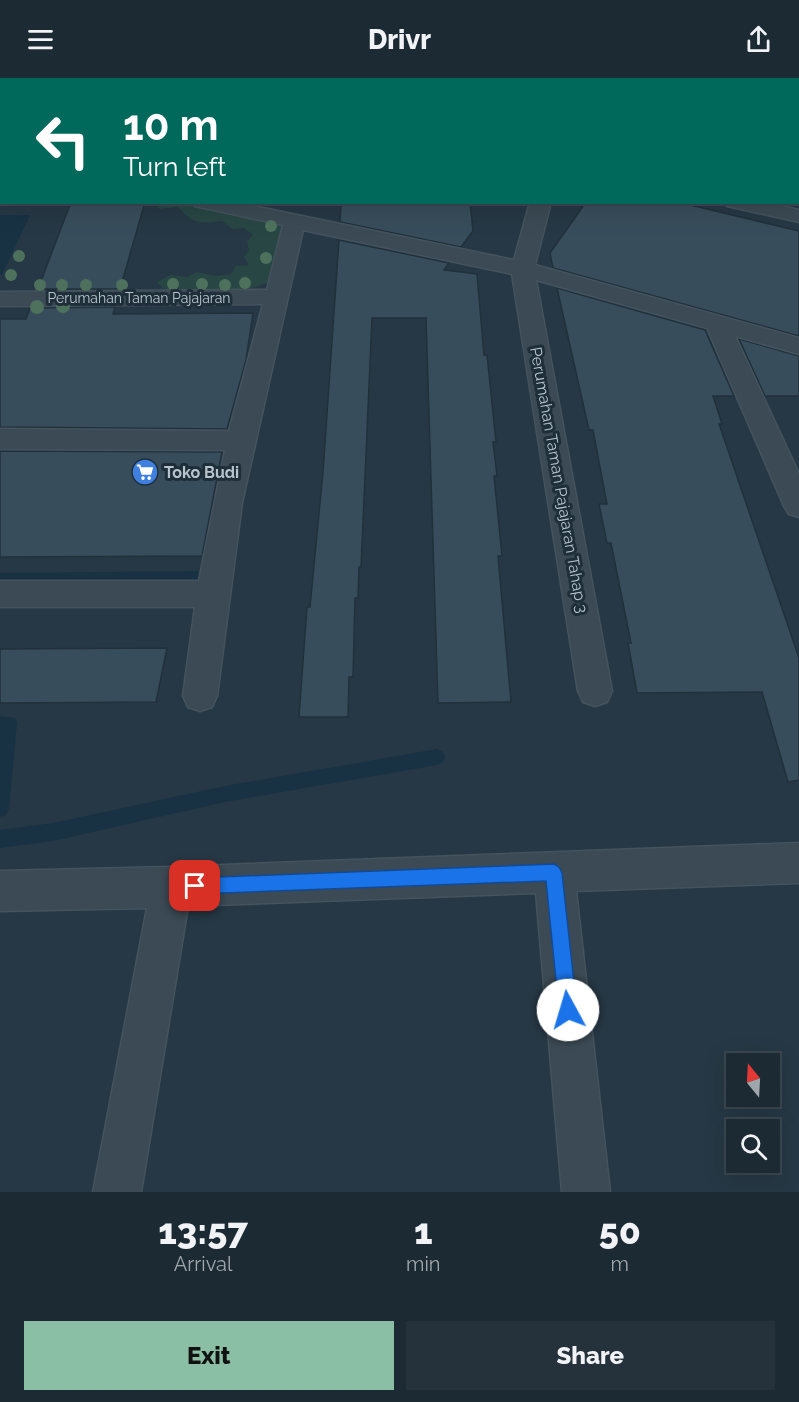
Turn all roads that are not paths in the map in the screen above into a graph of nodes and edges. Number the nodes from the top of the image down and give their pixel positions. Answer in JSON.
{"nodes":[{"id":1,"x":211,"y":204,"type":"edge"},
{"id":2,"x":540,"y":204,"type":"edge"},
{"id":3,"x":743,"y":204,"type":"edge"},
{"id":4,"x":799,"y":216,"type":"edge"},
{"id":5,"x":294,"y":223,"type":"junction"},
{"id":6,"x":523,"y":269,"type":"junction"},
{"id":7,"x":278,"y":297,"type":"junction"},
{"id":8,"x":0,"y":299,"type":"edge"},
{"id":9,"x":718,"y":325,"type":"junction"},
{"id":10,"x":799,"y":346,"type":"edge"},
{"id":11,"x":0,"y":439,"type":"edge"},
{"id":12,"x":240,"y":441,"type":"junction"},
{"id":13,"x":799,"y":506,"type":"edge"},
{"id":14,"x":0,"y":594,"type":"edge"},
{"id":15,"x":212,"y":594,"type":"junction"},
{"id":16,"x":595,"y":691,"type":"dead end"},
{"id":17,"x":200,"y":696,"type":"dead end"},
{"id":18,"x":799,"y":863,"type":"edge"},
{"id":19,"x":554,"y":873,"type":"junction"},
{"id":20,"x":171,"y":887,"type":"junction"},
{"id":21,"x":0,"y":891,"type":"edge"},
{"id":22,"x":117,"y":1192,"type":"edge"},
{"id":23,"x":586,"y":1192,"type":"edge"}],
"edges":[{"from":1,"to":5,"type":"street"},
{"from":2,"to":6,"type":"street","name":"Perumahan Taman Pajajaran Tahap 3"},
{"from":3,"to":4,"type":"street"},
{"from":5,"to":6,"type":"street"},
{"from":5,"to":7,"type":"street"},
{"from":6,"to":9,"type":"street"},
{"from":6,"to":16,"type":"street","name":"Perumahan Taman Pajajaran Tahap 3"},
{"from":7,"to":8,"type":"street","name":"Perumahan Taman Pajajaran"},
{"from":7,"to":12,"type":"street"},
{"from":9,"to":10,"type":"street"},
{"from":9,"to":13,"type":"street"},
{"from":11,"to":12,"type":"street"},
{"from":12,"to":15,"type":"street"},
{"from":14,"to":15,"type":"street"},
{"from":15,"to":17,"type":"street"},
{"from":18,"to":19,"type":"street"},
{"from":19,"to":20,"type":"street"},
{"from":19,"to":23,"type":"street"},
{"from":20,"to":21,"type":"street"},
{"from":20,"to":22,"type":"street"}]}
